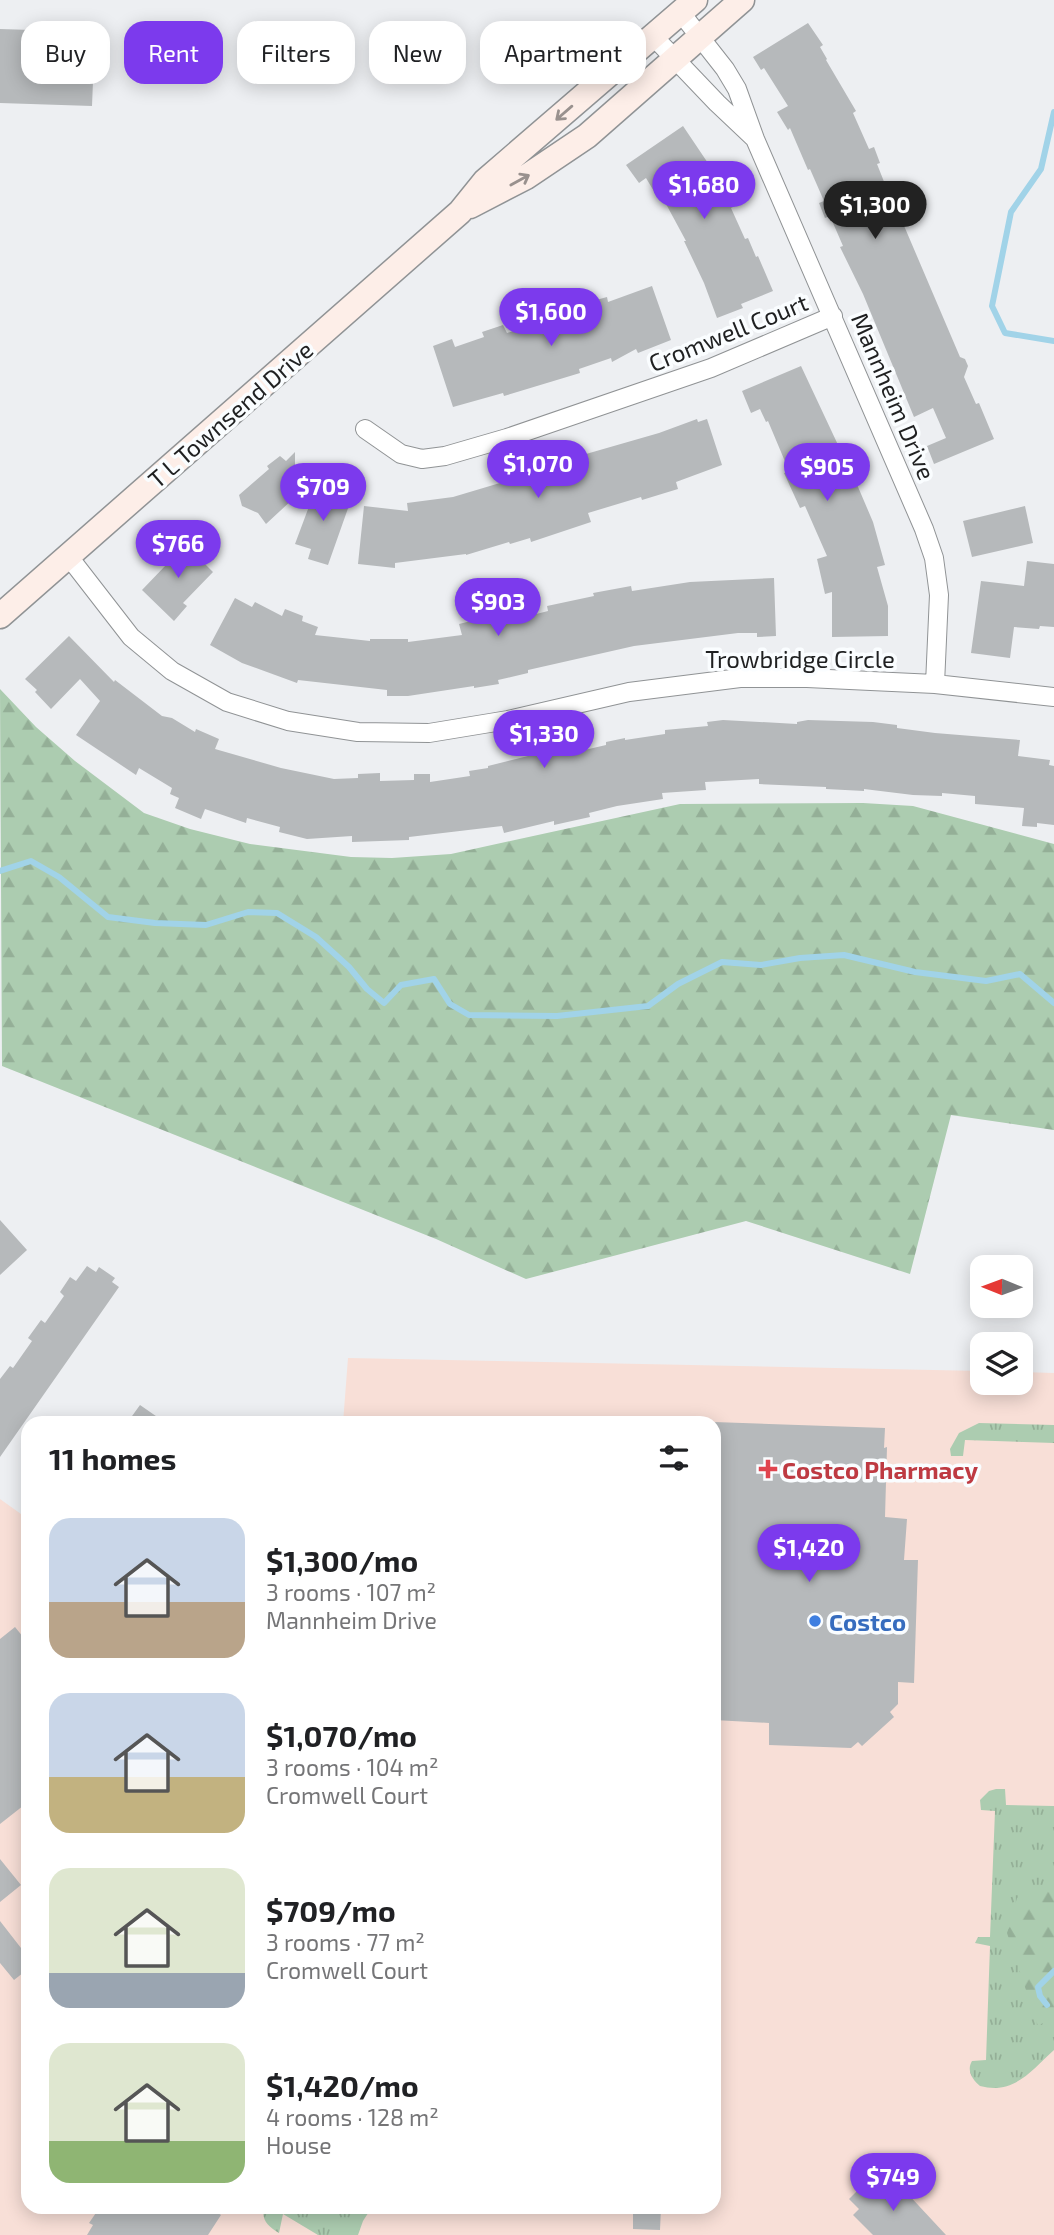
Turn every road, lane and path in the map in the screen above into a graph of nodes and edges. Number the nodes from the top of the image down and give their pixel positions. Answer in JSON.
{"nodes":[{"id":1,"x":742,"y":0,"type":"edge"},
{"id":2,"x":688,"y":6,"type":"edge"},
{"id":3,"x":653,"y":36,"type":"junction"},
{"id":4,"x":700,"y":37,"type":"junction"},
{"id":5,"x":674,"y":59,"type":"junction"},
{"id":6,"x":728,"y":75,"type":"junction"},
{"id":7,"x":707,"y":93,"type":"junction"},
{"id":8,"x":755,"y":139,"type":"junction"},
{"id":9,"x":460,"y":212,"type":"junction"},
{"id":10,"x":833,"y":316,"type":"junction"},
{"id":11,"x":365,"y":429,"type":"dead end"},
{"id":12,"x":69,"y":556,"type":"junction"},
{"id":13,"x":0,"y":616,"type":"edge"},
{"id":14,"x":935,"y":684,"type":"junction"},
{"id":15,"x":1054,"y":697,"type":"edge"}],
"edges":[{"from":1,"to":4,"type":"street","name":"T L Townsend Drive"},
{"from":2,"to":3,"type":"street","name":"T L Townsend Drive"},
{"from":2,"to":4,"type":"street","name":"Mannheim Drive"},
{"from":3,"to":5,"type":"street","name":"Mannheim Drive"},
{"from":3,"to":9,"type":"street","name":"T L Townsend Drive","one_way":true},
{"from":4,"to":5,"type":"street","name":"T L Townsend Drive"},
{"from":4,"to":6,"type":"street","name":"Mannheim Drive"},
{"from":5,"to":7,"type":"street","name":"Mannheim Drive"},
{"from":9,"to":5,"type":"street","name":"T L Townsend Drive","one_way":true},
{"from":6,"to":7,"type":"street"},
{"from":6,"to":8,"type":"street","name":"Mannheim Drive"},
{"from":7,"to":8,"type":"street","name":"Mannheim Drive"},
{"from":8,"to":10,"type":"street","name":"Mannheim Drive"},
{"from":9,"to":12,"type":"street","name":"T L Townsend Drive"},
{"from":10,"to":11,"type":"street","name":"Cromwell Court"},
{"from":10,"to":14,"type":"street","name":"Mannheim Drive"},
{"from":12,"to":13,"type":"street","name":"T L Townsend Drive"},
{"from":12,"to":14,"type":"street","name":"Trowbridge Circle"},
{"from":14,"to":15,"type":"street","name":"Trowbridge Circle"}]}
